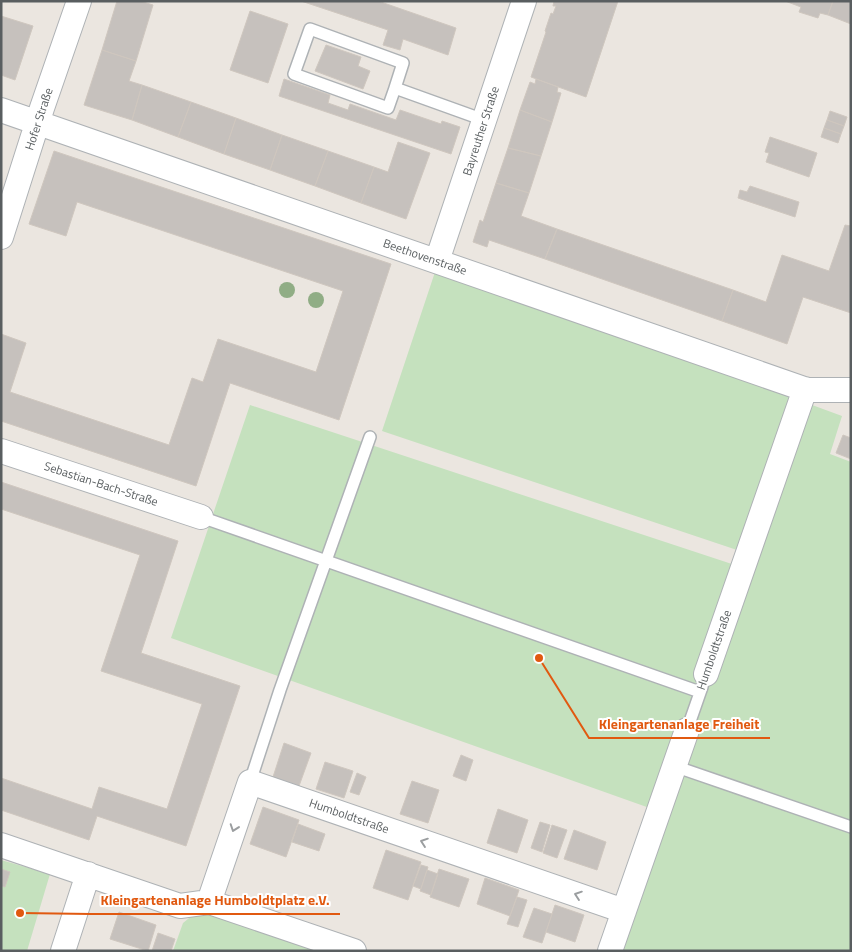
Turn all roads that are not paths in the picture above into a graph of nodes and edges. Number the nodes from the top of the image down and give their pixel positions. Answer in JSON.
{"nodes":[{"id":1,"x":79,"y":1,"type":"edge"},
{"id":2,"x":524,"y":1,"type":"edge"},
{"id":3,"x":395,"y":88,"type":"junction"},
{"id":4,"x":1,"y":110,"type":"edge"},
{"id":5,"x":484,"y":120,"type":"junction"},
{"id":6,"x":38,"y":123,"type":"junction"},
{"id":7,"x":1,"y":237,"type":"edge"},
{"id":8,"x":437,"y":261,"type":"junction"},
{"id":9,"x":805,"y":389,"type":"junction"},
{"id":10,"x":851,"y":390,"type":"edge"},
{"id":11,"x":370,"y":437,"type":"dead end"},
{"id":12,"x":1,"y":451,"type":"edge"},
{"id":13,"x":201,"y":517,"type":"joint"},
{"id":14,"x":326,"y":562,"type":"junction"},
{"id":15,"x":703,"y":683,"type":"junction"},
{"id":16,"x":687,"y":730,"type":"joint"},
{"id":17,"x":674,"y":766,"type":"junction"},
{"id":18,"x":250,"y":782,"type":"junction"},
{"id":19,"x":851,"y":827,"type":"edge"},
{"id":20,"x":1,"y":845,"type":"edge"},
{"id":21,"x":88,"y":874,"type":"junction"},
{"id":22,"x":209,"y":902,"type":"junction"},
{"id":23,"x":624,"y":911,"type":"junction"},
{"id":24,"x":63,"y":951,"type":"edge"},
{"id":25,"x":354,"y":951,"type":"edge"},
{"id":26,"x":610,"y":951,"type":"edge"}],
"edges":[{"from":1,"to":6,"type":"street","name":"Hofer Straße"},
{"from":2,"to":5,"type":"street","name":"Bayreuther Straße"},
{"from":3,"to":3,"type":"lane"},
{"from":3,"to":5,"type":"lane"},
{"from":4,"to":6,"type":"street","name":"Beethovenstraße"},
{"from":5,"to":8,"type":"street","name":"Bayreuther Straße"},
{"from":6,"to":7,"type":"street","name":"Hofer Straße"},
{"from":6,"to":8,"type":"street","name":"Beethovenstraße"},
{"from":8,"to":9,"type":"street","name":"Beethovenstraße"},
{"from":9,"to":10,"type":"street","name":"Beethovenstraße"},
{"from":9,"to":15,"type":"street","name":"Humboldtstraße"},
{"from":11,"to":14,"type":"lane"},
{"from":12,"to":13,"type":"street","name":"Sebastian-Bach-Straße"},
{"from":13,"to":14,"type":"lane"},
{"from":14,"to":15,"type":"lane"},
{"from":14,"to":18,"type":"lane"},
{"from":15,"to":16,"type":"lane","name":"Humboldtstraße"},
{"from":16,"to":17,"type":"street","name":"Humboldtstraße"},
{"from":17,"to":19,"type":"lane"},
{"from":17,"to":23,"type":"street","name":"Humboldtstraße"},
{"from":18,"to":22,"type":"street","one_way":true},
{"from":23,"to":18,"type":"street","name":"Humboldtstraße","one_way":true},
{"from":20,"to":21,"type":"street"},
{"from":21,"to":22,"type":"street"},
{"from":21,"to":24,"type":"street"},
{"from":22,"to":25,"type":"street"},
{"from":23,"to":26,"type":"street","name":"Humboldtstraße"}]}
